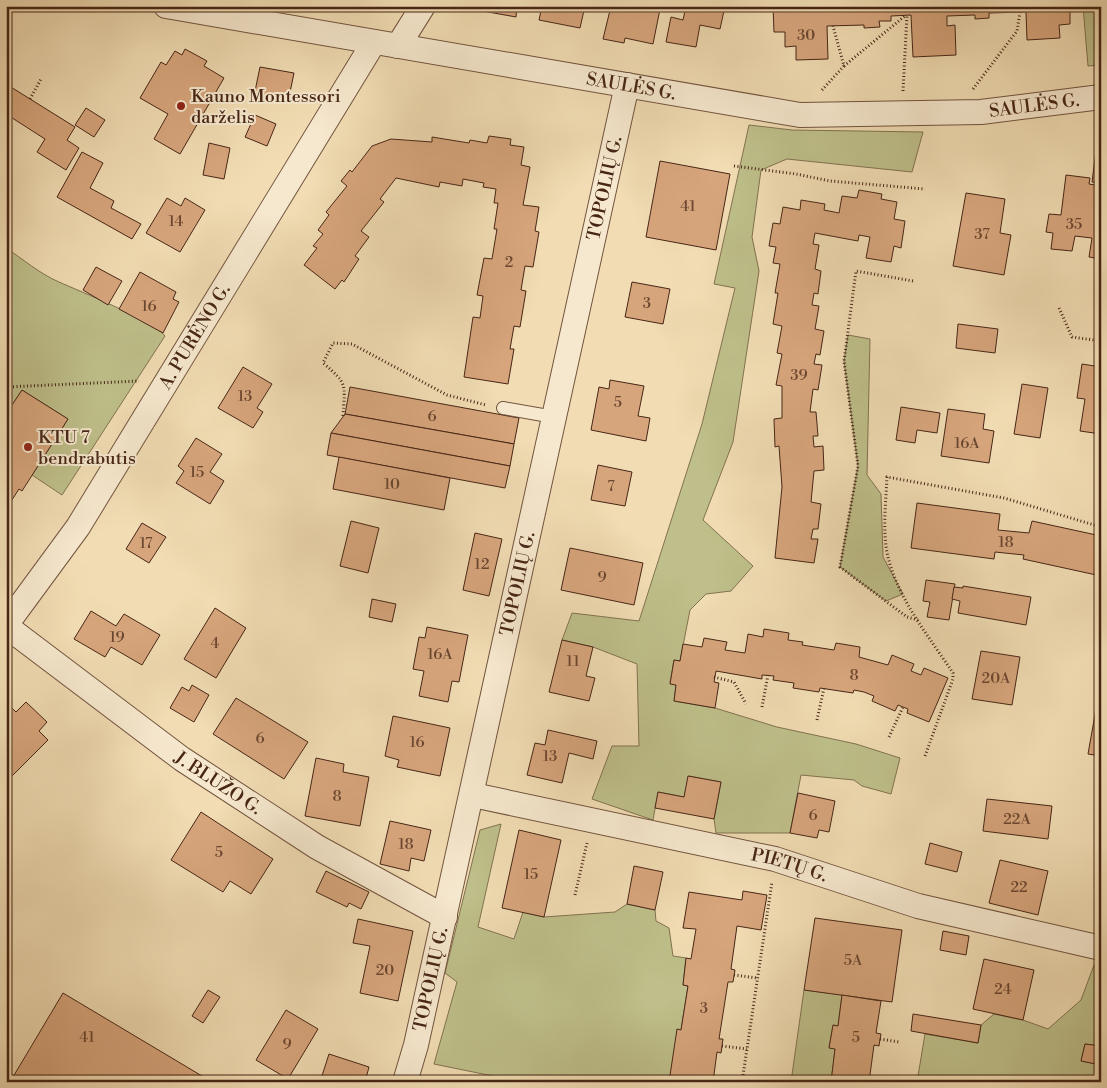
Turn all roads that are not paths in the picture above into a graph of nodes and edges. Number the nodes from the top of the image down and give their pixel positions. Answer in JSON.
{"nodes":[{"id":1,"x":166,"y":6,"type":"edge"},
{"id":2,"x":423,"y":6,"type":"edge"},
{"id":3,"x":374,"y":42,"type":"junction"},
{"id":4,"x":398,"y":46,"type":"junction"},
{"id":5,"x":627,"y":84,"type":"junction"},
{"id":6,"x":1101,"y":97,"type":"edge"},
{"id":7,"x":504,"y":408,"type":"road end"},
{"id":8,"x":554,"y":417,"type":"junction"},
{"id":9,"x":6,"y":626,"type":"edge"},
{"id":10,"x":473,"y":795,"type":"junction"},
{"id":11,"x":445,"y":917,"type":"junction"},
{"id":12,"x":1101,"y":948,"type":"edge"},
{"id":13,"x":405,"y":1082,"type":"edge"}],
"edges":[{"from":1,"to":3,"type":"street","name":"SAULĖS G."},
{"from":2,"to":4,"type":"street"},
{"from":3,"to":4,"type":"street","name":"SAULĖS G."},
{"from":3,"to":9,"type":"street","name":"A. PURĖNO G."},
{"from":4,"to":5,"type":"street","name":"SAULĖS G."},
{"from":5,"to":6,"type":"street","name":"SAULĖS G."},
{"from":5,"to":8,"type":"street","name":"TOPOLIŲ G."},
{"from":7,"to":8,"type":"lane"},
{"from":8,"to":10,"type":"street","name":"TOPOLIŲ G."},
{"from":9,"to":11,"type":"street","name":"J. BLUŽO G."},
{"from":10,"to":11,"type":"street","name":"TOPOLIŲ G."},
{"from":10,"to":12,"type":"street","name":"PIETŲ G."},
{"from":11,"to":13,"type":"street","name":"TOPOLIŲ G."}]}
